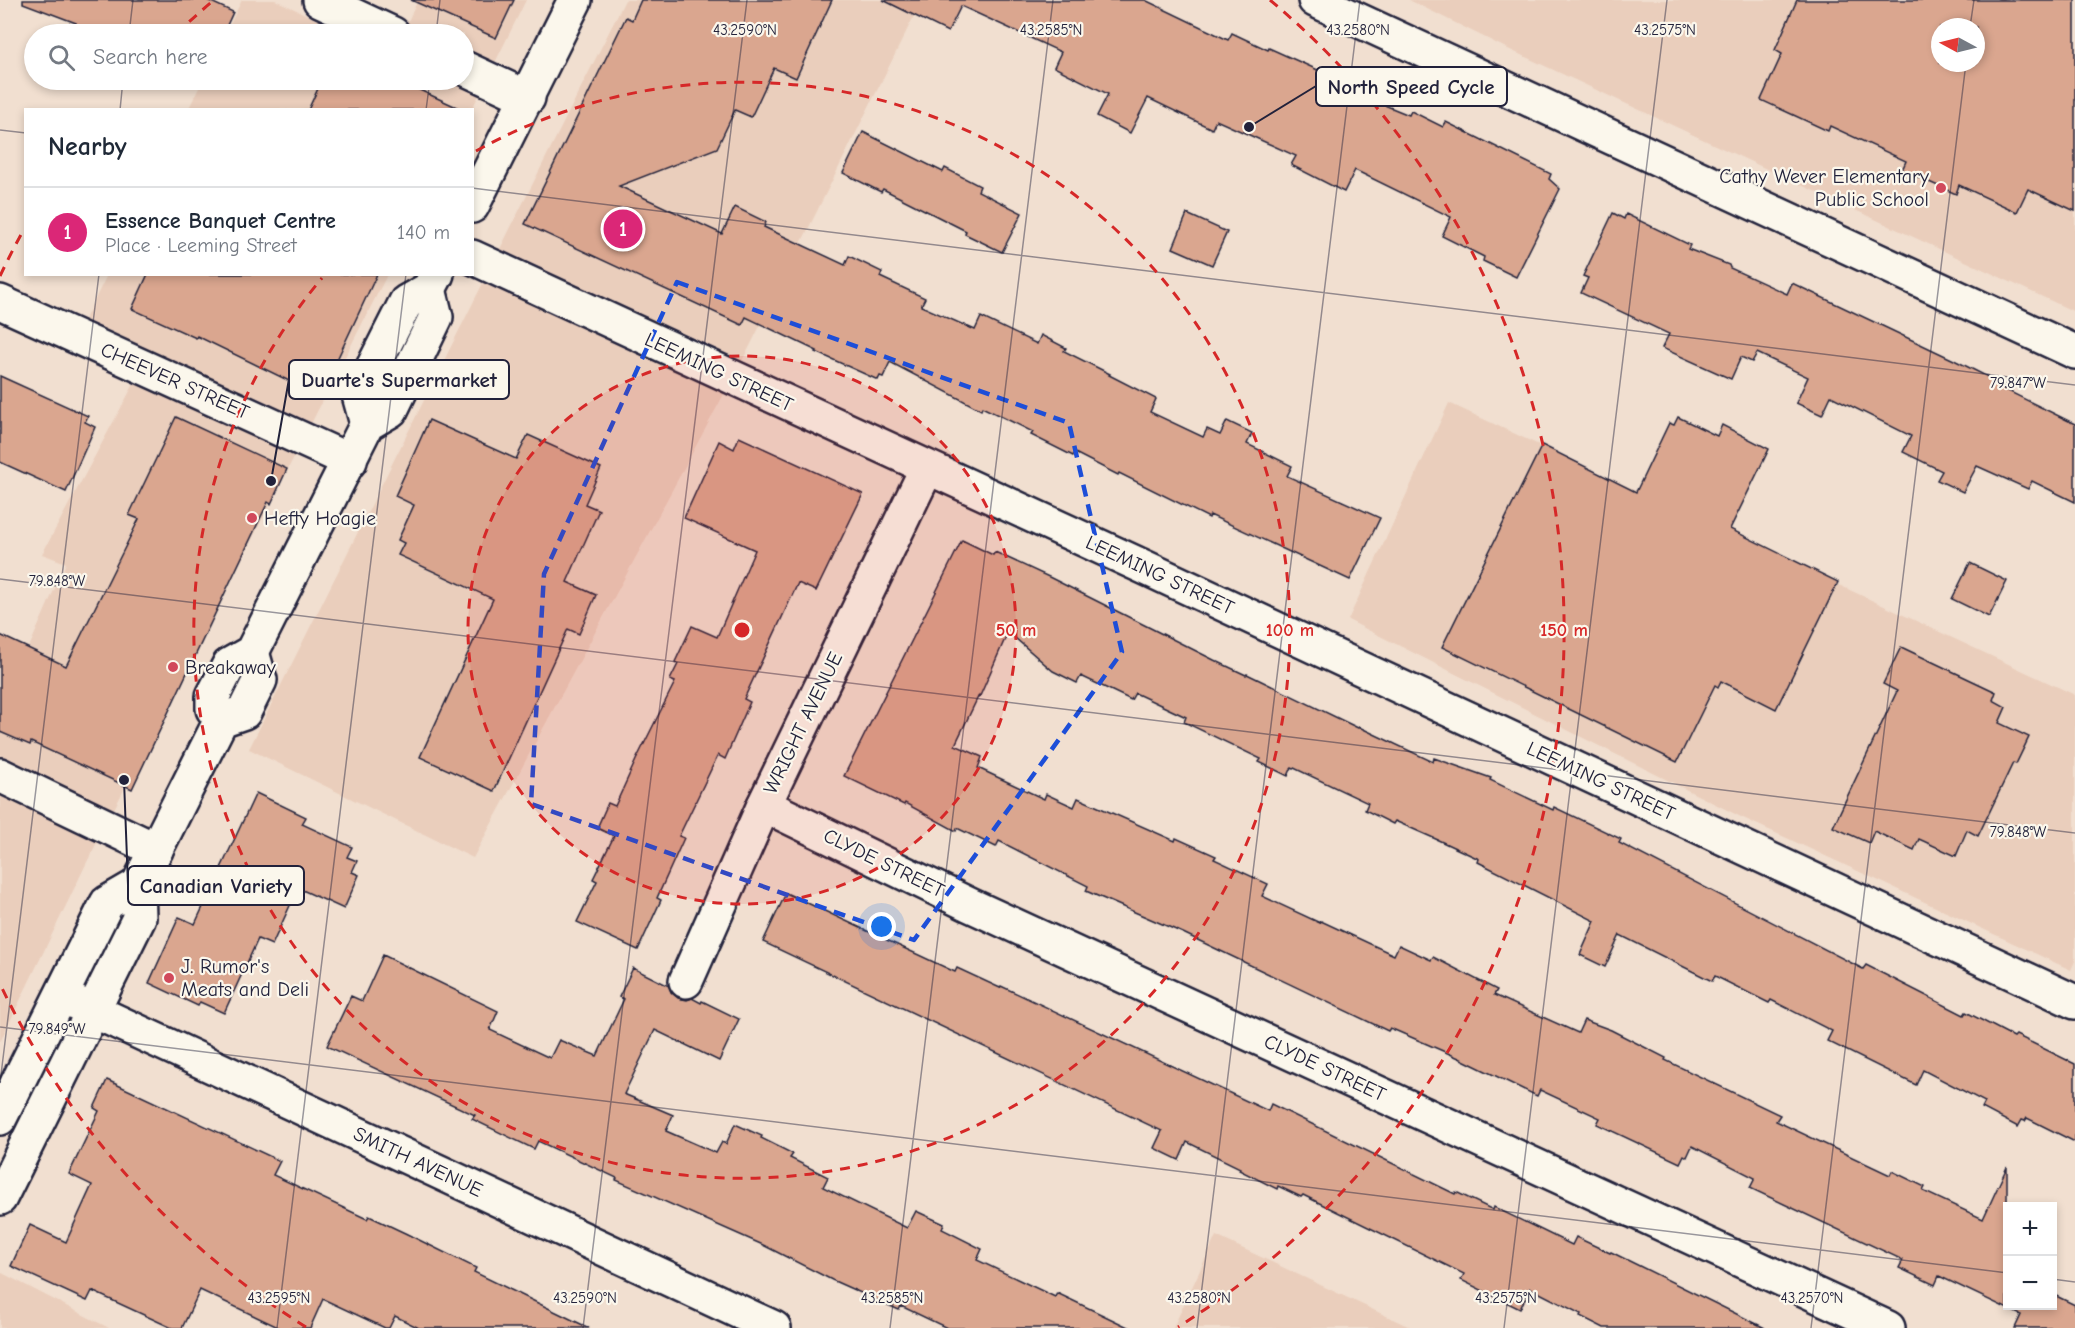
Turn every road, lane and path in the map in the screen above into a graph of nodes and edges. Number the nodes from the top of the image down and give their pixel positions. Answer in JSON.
{"nodes":[{"id":1,"x":320,"y":0,"type":"edge"},
{"id":2,"x":575,"y":0,"type":"edge"},
{"id":3,"x":1315,"y":0,"type":"edge"},
{"id":4,"x":372,"y":24,"type":"edge"},
{"id":5,"x":474,"y":73,"type":"edge"},
{"id":6,"x":528,"y":98,"type":"junction"},
{"id":7,"x":474,"y":202,"type":"edge"},
{"id":8,"x":474,"y":258,"type":"edge"},
{"id":9,"x":433,"y":282,"type":"edge"},
{"id":10,"x":0,"y":302,"type":"edge"},
{"id":11,"x":2075,"y":351,"type":"edge"},
{"id":12,"x":350,"y":460,"type":"junction"},
{"id":13,"x":927,"y":468,"type":"junction"},
{"id":14,"x":0,"y":775,"type":"edge"},
{"id":15,"x":764,"y":805,"type":"junction"},
{"id":16,"x":156,"y":850,"type":"junction"},
{"id":17,"x":138,"y":885,"type":"junction"},
{"id":18,"x":686,"y":981,"type":"dead end"},
{"id":19,"x":62,"y":996,"type":"junction"},
{"id":20,"x":2075,"y":1002,"type":"edge"},
{"id":21,"x":94,"y":1011,"type":"junction"},
{"id":22,"x":0,"y":1118,"type":"edge"},
{"id":23,"x":0,"y":1198,"type":"edge"},
{"id":24,"x":774,"y":1328,"type":"edge"},
{"id":25,"x":1888,"y":1328,"type":"edge"}],
"edges":[{"from":1,"to":4,"type":"street"},
{"from":2,"to":6,"type":"street"},
{"from":3,"to":11,"type":"street"},
{"from":5,"to":6,"type":"street"},
{"from":6,"to":7,"type":"street"},
{"from":8,"to":13,"type":"street","name":"LEEMING STREET"},
{"from":9,"to":12,"type":"street"},
{"from":10,"to":12,"type":"street","name":"CHEEVER STREET"},
{"from":12,"to":16,"type":"street"},
{"from":13,"to":15,"type":"street","name":"WRIGHT AVENUE"},
{"from":13,"to":20,"type":"street","name":"LEEMING STREET"},
{"from":14,"to":16,"type":"street"},
{"from":15,"to":18,"type":"street","name":"WRIGHT AVENUE"},
{"from":15,"to":25,"type":"street","name":"CLYDE STREET"},
{"from":16,"to":17,"type":"street"},
{"from":17,"to":19,"type":"street"},
{"from":17,"to":21,"type":"street"},
{"from":19,"to":21,"type":"street","name":"SMITH AVENUE"},
{"from":19,"to":22,"type":"street"},
{"from":21,"to":23,"type":"street"},
{"from":21,"to":24,"type":"street","name":"SMITH AVENUE"}]}
